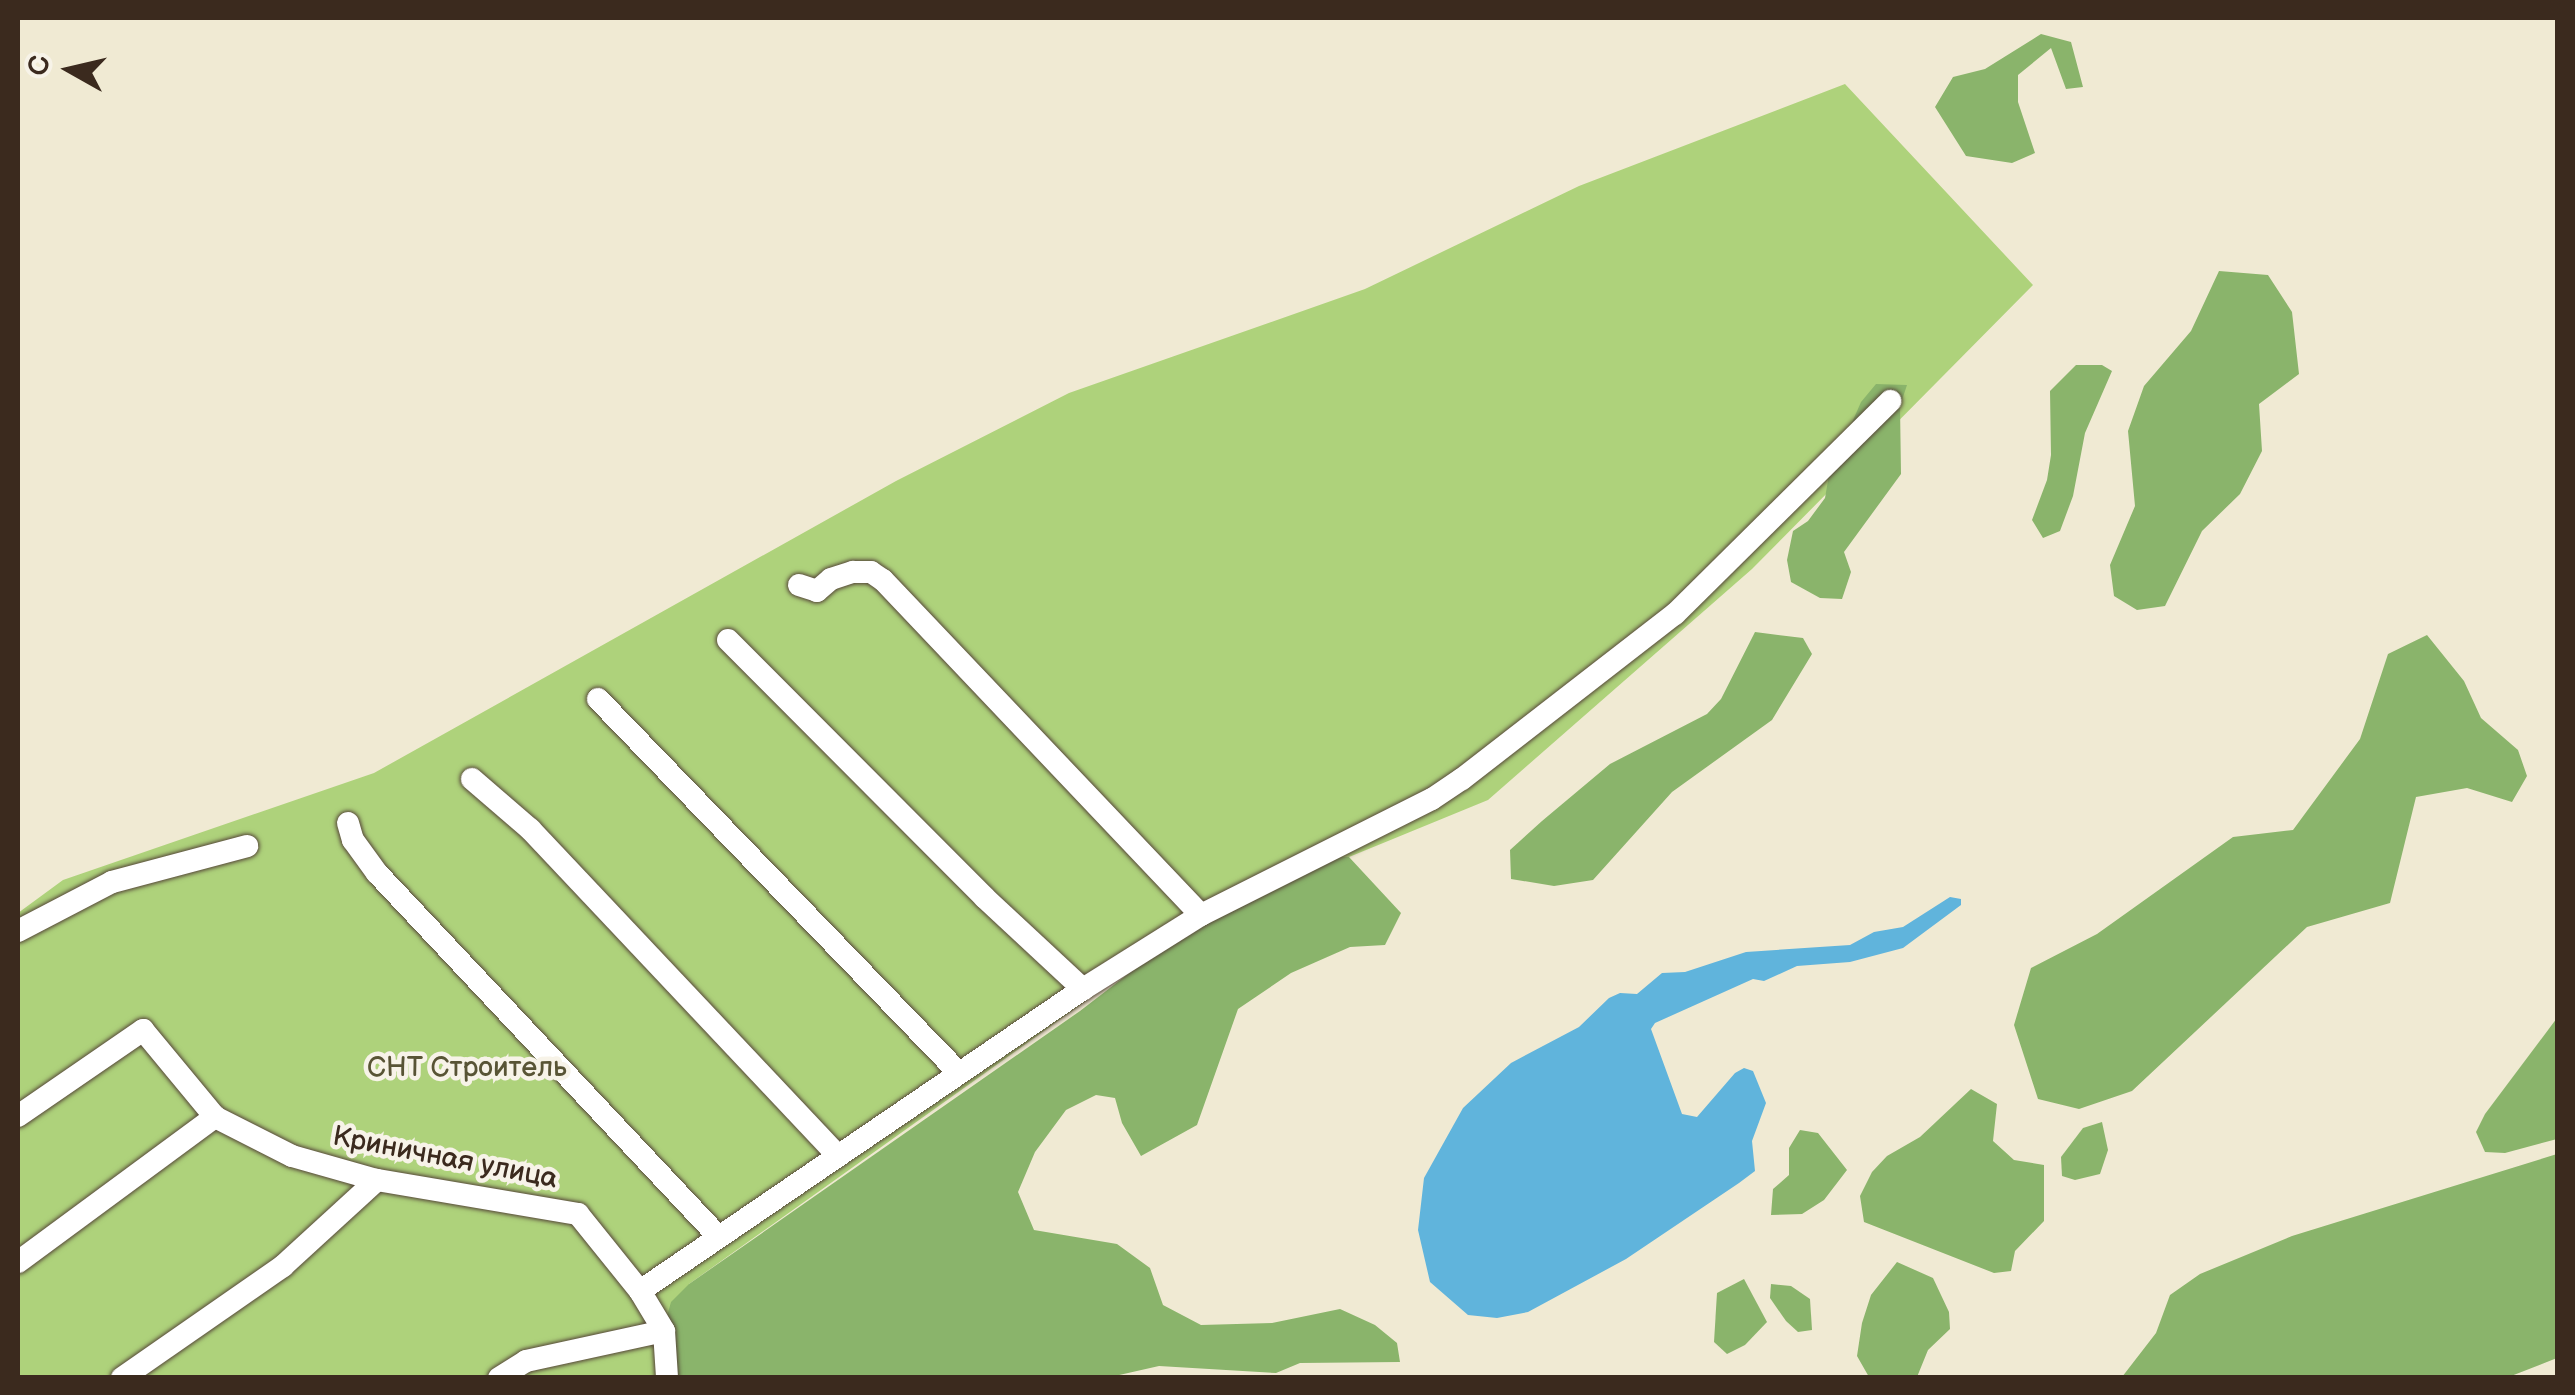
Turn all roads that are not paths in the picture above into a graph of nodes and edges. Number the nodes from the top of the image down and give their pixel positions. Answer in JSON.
{"nodes":[{"id":1,"x":1890,"y":401,"type":"dead end"},
{"id":2,"x":799,"y":585,"type":"dead end"},
{"id":3,"x":728,"y":640,"type":"dead end"},
{"id":4,"x":598,"y":699,"type":"dead end"},
{"id":5,"x":472,"y":779,"type":"dead end"},
{"id":6,"x":348,"y":823,"type":"dead end"},
{"id":7,"x":247,"y":846,"type":"dead end"},
{"id":8,"x":1202,"y":915,"type":"junction"},
{"id":9,"x":18,"y":931,"type":"edge"},
{"id":10,"x":1083,"y":989,"type":"junction"},
{"id":11,"x":959,"y":1073,"type":"junction"},
{"id":12,"x":18,"y":1116,"type":"edge"},
{"id":13,"x":215,"y":1116,"type":"junction"},
{"id":14,"x":838,"y":1156,"type":"junction"},
{"id":15,"x":377,"y":1180,"type":"junction"},
{"id":16,"x":719,"y":1237,"type":"junction"},
{"id":17,"x":18,"y":1262,"type":"edge"},
{"id":18,"x":640,"y":1291,"type":"junction"},
{"id":19,"x":664,"y":1331,"type":"junction"},
{"id":20,"x":122,"y":1378,"type":"edge"},
{"id":21,"x":498,"y":1378,"type":"edge"},
{"id":22,"x":666,"y":1378,"type":"edge"}],
"edges":[{"from":1,"to":8,"type":"street"},
{"from":2,"to":8,"type":"street"},
{"from":3,"to":10,"type":"street"},
{"from":4,"to":11,"type":"street"},
{"from":5,"to":14,"type":"street"},
{"from":6,"to":16,"type":"street"},
{"from":7,"to":9,"type":"street"},
{"from":8,"to":10,"type":"street"},
{"from":10,"to":11,"type":"street"},
{"from":11,"to":14,"type":"street"},
{"from":12,"to":13,"type":"street","name":"Криничная улица"},
{"from":13,"to":15,"type":"street","name":"Криничная улица"},
{"from":13,"to":17,"type":"street"},
{"from":14,"to":16,"type":"street"},
{"from":15,"to":18,"type":"street","name":"Криничная улица"},
{"from":15,"to":20,"type":"street"},
{"from":16,"to":18,"type":"street"},
{"from":18,"to":19,"type":"street"},
{"from":19,"to":21,"type":"street"},
{"from":19,"to":22,"type":"street"}]}
